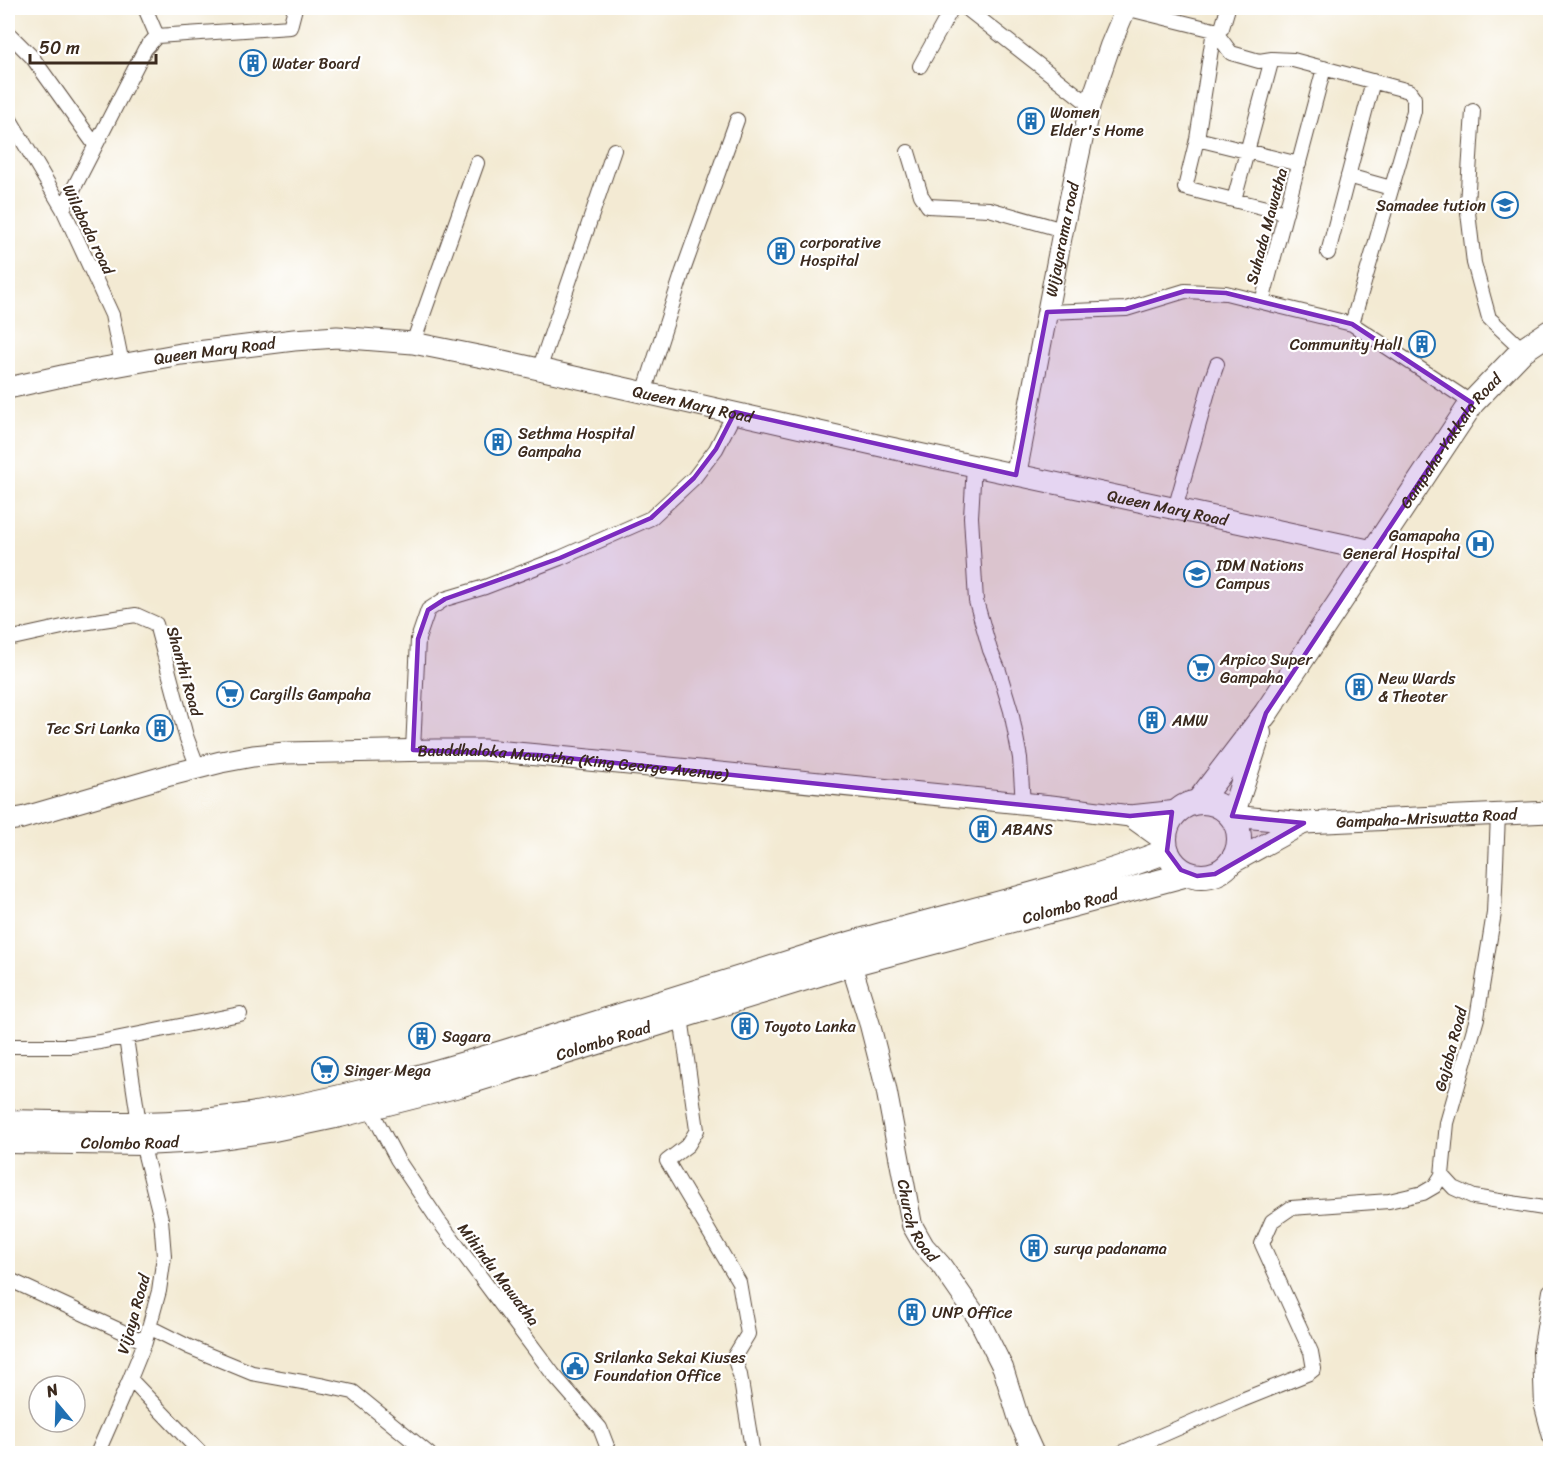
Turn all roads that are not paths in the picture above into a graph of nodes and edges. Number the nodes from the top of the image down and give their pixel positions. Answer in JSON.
{"nodes":[{"id":1,"x":145,"y":8,"type":"edge"},
{"id":2,"x":295,"y":8,"type":"edge"},
{"id":3,"x":952,"y":8,"type":"edge"},
{"id":4,"x":966,"y":8,"type":"edge"},
{"id":5,"x":1125,"y":8,"type":"edge"},
{"id":6,"x":1228,"y":8,"type":"edge"},
{"id":7,"x":1214,"y":30,"type":"junction"},
{"id":8,"x":10,"y":35,"type":"dead end"},
{"id":9,"x":157,"y":36,"type":"junction"},
{"id":10,"x":1272,"y":59,"type":"junction"},
{"id":11,"x":920,"y":66,"type":"dead end"},
{"id":12,"x":1324,"y":68,"type":"junction"},
{"id":13,"x":1373,"y":81,"type":"junction"},
{"id":14,"x":1090,"y":105,"type":"junction"},
{"id":15,"x":1473,"y":111,"type":"dead end"},
{"id":16,"x":8,"y":116,"type":"edge"},
{"id":17,"x":736,"y":120,"type":"dead end"},
{"id":18,"x":1197,"y":139,"type":"junction"},
{"id":19,"x":95,"y":145,"type":"junction"},
{"id":20,"x":614,"y":150,"type":"dead end"},
{"id":21,"x":1247,"y":151,"type":"junction"},
{"id":22,"x":908,"y":152,"type":"dead end"},
{"id":23,"x":477,"y":163,"type":"dead end"},
{"id":24,"x":1299,"y":164,"type":"junction"},
{"id":25,"x":1348,"y":176,"type":"junction"},
{"id":26,"x":1391,"y":188,"type":"junction"},
{"id":27,"x":1234,"y":200,"type":"junction"},
{"id":28,"x":63,"y":209,"type":"junction"},
{"id":29,"x":1286,"y":213,"type":"junction"},
{"id":30,"x":1063,"y":230,"type":"junction"},
{"id":31,"x":1328,"y":253,"type":"dead end"},
{"id":32,"x":1262,"y":302,"type":"junction"},
{"id":33,"x":1047,"y":312,"type":"junction"},
{"id":34,"x":1352,"y":324,"type":"junction"},
{"id":35,"x":1551,"y":332,"type":"edge"},
{"id":36,"x":413,"y":343,"type":"junction"},
{"id":37,"x":1523,"y":350,"type":"junction"},
{"id":38,"x":122,"y":364,"type":"junction"},
{"id":39,"x":1217,"y":364,"type":"dead end"},
{"id":40,"x":539,"y":370,"type":"junction"},
{"id":41,"x":8,"y":388,"type":"edge"},
{"id":42,"x":644,"y":393,"type":"junction"},
{"id":43,"x":1472,"y":403,"type":"junction"},
{"id":44,"x":735,"y":412,"type":"junction"},
{"id":45,"x":974,"y":465,"type":"junction"},
{"id":46,"x":1016,"y":475,"type":"junction"},
{"id":47,"x":1174,"y":509,"type":"junction"},
{"id":48,"x":1373,"y":551,"type":"junction"},
{"id":49,"x":8,"y":639,"type":"edge"},
{"id":50,"x":1266,"y":713,"type":"junction"},
{"id":51,"x":413,"y":750,"type":"junction"},
{"id":52,"x":198,"y":768,"type":"junction"},
{"id":53,"x":1023,"y":804,"type":"junction"},
{"id":54,"x":1188,"y":807,"type":"junction"},
{"id":55,"x":1551,"y":812,"type":"edge"},
{"id":56,"x":1498,"y":814,"type":"junction"},
{"id":57,"x":1130,"y":816,"type":"junction"},
{"id":58,"x":1232,"y":816,"type":"junction"},
{"id":59,"x":12,"y":823,"type":"edge"},
{"id":60,"x":1304,"y":823,"type":"junction"},
{"id":61,"x":1166,"y":846,"type":"junction"},
{"id":62,"x":1230,"y":864,"type":"junction"},
{"id":63,"x":1188,"y":874,"type":"junction"},
{"id":64,"x":848,"y":955,"type":"junction"},
{"id":65,"x":679,"y":1008,"type":"junction"},
{"id":66,"x":240,"y":1014,"type":"dead end"},
{"id":67,"x":126,"y":1038,"type":"junction"},
{"id":68,"x":8,"y":1046,"type":"edge"},
{"id":69,"x":368,"y":1099,"type":"junction"},
{"id":70,"x":8,"y":1122,"type":"edge"},
{"id":71,"x":141,"y":1133,"type":"junction"},
{"id":72,"x":8,"y":1142,"type":"edge"},
{"id":73,"x":1442,"y":1175,"type":"junction"},
{"id":74,"x":1551,"y":1209,"type":"edge"},
{"id":75,"x":8,"y":1279,"type":"edge"},
{"id":76,"x":1551,"y":1291,"type":"edge"},
{"id":77,"x":149,"y":1327,"type":"junction"},
{"id":78,"x":145,"y":1342,"type":"junction"},
{"id":79,"x":130,"y":1379,"type":"junction"},
{"id":80,"x":1551,"y":1437,"type":"edge"},
{"id":81,"x":97,"y":1454,"type":"edge"},
{"id":82,"x":200,"y":1454,"type":"edge"},
{"id":83,"x":429,"y":1454,"type":"edge"},
{"id":84,"x":610,"y":1454,"type":"edge"},
{"id":85,"x":753,"y":1454,"type":"edge"},
{"id":86,"x":1034,"y":1454,"type":"edge"},
{"id":87,"x":1119,"y":1454,"type":"edge"}],
"edges":[{"from":1,"to":9,"type":"street"},
{"from":2,"to":9,"type":"street"},
{"from":3,"to":11,"type":"street"},
{"from":4,"to":14,"type":"street"},
{"from":5,"to":7,"type":"street"},
{"from":5,"to":14,"type":"street","name":"Wijayarama road"},
{"from":6,"to":7,"type":"street"},
{"from":7,"to":10,"type":"street"},
{"from":7,"to":18,"type":"street"},
{"from":8,"to":19,"type":"street"},
{"from":9,"to":19,"type":"street"},
{"from":10,"to":12,"type":"street"},
{"from":10,"to":21,"type":"street"},
{"from":12,"to":13,"type":"street"},
{"from":12,"to":24,"type":"street","name":"Suhada Mawatha"},
{"from":13,"to":25,"type":"street"},
{"from":13,"to":26,"type":"street"},
{"from":14,"to":30,"type":"street","name":"Wijayarama road"},
{"from":15,"to":37,"type":"street"},
{"from":16,"to":28,"type":"street","name":"Wilabada road"},
{"from":17,"to":42,"type":"street"},
{"from":18,"to":21,"type":"street"},
{"from":18,"to":27,"type":"street"},
{"from":19,"to":28,"type":"street"},
{"from":20,"to":40,"type":"street"},
{"from":21,"to":24,"type":"street"},
{"from":21,"to":27,"type":"street"},
{"from":22,"to":30,"type":"street"},
{"from":23,"to":36,"type":"street"},
{"from":24,"to":29,"type":"street","name":"Suhada Mawatha"},
{"from":25,"to":26,"type":"street"},
{"from":25,"to":31,"type":"street"},
{"from":26,"to":34,"type":"street"},
{"from":27,"to":29,"type":"street"},
{"from":28,"to":38,"type":"street","name":"Wilabada road"},
{"from":29,"to":32,"type":"street","name":"Suhada Mawatha"},
{"from":30,"to":33,"type":"street","name":"Wijayarama road"},
{"from":32,"to":33,"type":"street"},
{"from":32,"to":34,"type":"street","name":"Suhada Mawatha"},
{"from":33,"to":46,"type":"street","name":"Wijayarama road"},
{"from":34,"to":43,"type":"street","name":"Suhada Mawatha"},
{"from":35,"to":37,"type":"highway","name":"Gampaha-Yakkala Road"},
{"from":36,"to":38,"type":"main road","name":"Queen Mary Road"},
{"from":36,"to":40,"type":"main road","name":"Queen Mary Road"},
{"from":37,"to":43,"type":"highway","name":"Gampaha-Yakkala Road"},
{"from":38,"to":41,"type":"main road","name":"Queen Mary Road"},
{"from":39,"to":47,"type":"street"},
{"from":40,"to":42,"type":"main road","name":"Queen Mary Road"},
{"from":42,"to":44,"type":"main road","name":"Queen Mary Road"},
{"from":43,"to":48,"type":"highway","name":"Gampaha-Yakkala Road"},
{"from":44,"to":45,"type":"main road","name":"Queen Mary Road"},
{"from":44,"to":51,"type":"street"},
{"from":45,"to":46,"type":"main road","name":"Queen Mary Road"},
{"from":45,"to":53,"type":"street"},
{"from":46,"to":47,"type":"main road","name":"Queen Mary Road"},
{"from":47,"to":48,"type":"main road","name":"Queen Mary Road"},
{"from":48,"to":50,"type":"highway","name":"Gampaha-Yakkala Road"},
{"from":49,"to":52,"type":"street","name":"Shanthi Road"},
{"from":50,"to":54,"type":"highway","name":"Gampaha-Yakkala Road"},
{"from":50,"to":58,"type":"highway","name":"Gampaha-Yakkala Road"},
{"from":51,"to":52,"type":"main road","name":"Bauddhaloka Mawatha (King George Avenue)"},
{"from":51,"to":53,"type":"main road","name":"Bauddhaloka Mawatha (King George Avenue)"},
{"from":52,"to":59,"type":"main road","name":"Bauddhaloka Mawatha (King George Avenue)"},
{"from":53,"to":57,"type":"main road","name":"Bauddhaloka Mawatha (King George Avenue)"},
{"from":54,"to":57,"type":"main road","name":"Bauddhaloka Mawatha (King George Avenue)"},
{"from":54,"to":58,"type":"highway"},
{"from":54,"to":61,"type":"highway"},
{"from":55,"to":56,"type":"main road","name":"Gampaha-Mriswatta Road"},
{"from":56,"to":60,"type":"main road","name":"Gampaha-Mriswatta Road"},
{"from":56,"to":73,"type":"street","name":"Gajaba Road"},
{"from":57,"to":61,"type":"main road","name":"Bauddhaloka Mawatha (King George Avenue)"},
{"from":58,"to":60,"type":"main road","name":"Gampaha-Mriswatta Road"},
{"from":58,"to":62,"type":"highway"},
{"from":60,"to":62,"type":"main road","name":"Gampaha-Mriswatta Road"},
{"from":61,"to":63,"type":"highway"},
{"from":61,"to":64,"type":"highway","name":"Colombo Road"},
{"from":62,"to":63,"type":"highway"},
{"from":63,"to":64,"type":"highway","name":"Colombo Road"},
{"from":64,"to":65,"type":"highway","name":"Colombo Road"},
{"from":64,"to":86,"type":"street","name":"Church Road"},
{"from":65,"to":69,"type":"highway","name":"Colombo Road"},
{"from":65,"to":85,"type":"street"},
{"from":66,"to":67,"type":"street"},
{"from":67,"to":68,"type":"street"},
{"from":67,"to":71,"type":"street","name":"Vijaya Road"},
{"from":69,"to":71,"type":"highway","name":"Colombo Road"},
{"from":69,"to":84,"type":"street","name":"Mihindu Mawatha"},
{"from":70,"to":71,"type":"highway","name":"Colombo Road"},
{"from":71,"to":72,"type":"highway","name":"Colombo Road"},
{"from":71,"to":77,"type":"street","name":"Vijaya Road"},
{"from":73,"to":74,"type":"street"},
{"from":73,"to":87,"type":"street"},
{"from":75,"to":78,"type":"street"},
{"from":76,"to":80,"type":"street"},
{"from":77,"to":78,"type":"street","name":"Vijaya Road"},
{"from":77,"to":83,"type":"street"},
{"from":78,"to":79,"type":"street","name":"Vijaya Road"},
{"from":79,"to":81,"type":"street","name":"Vijaya Road"},
{"from":79,"to":82,"type":"street"}]}
